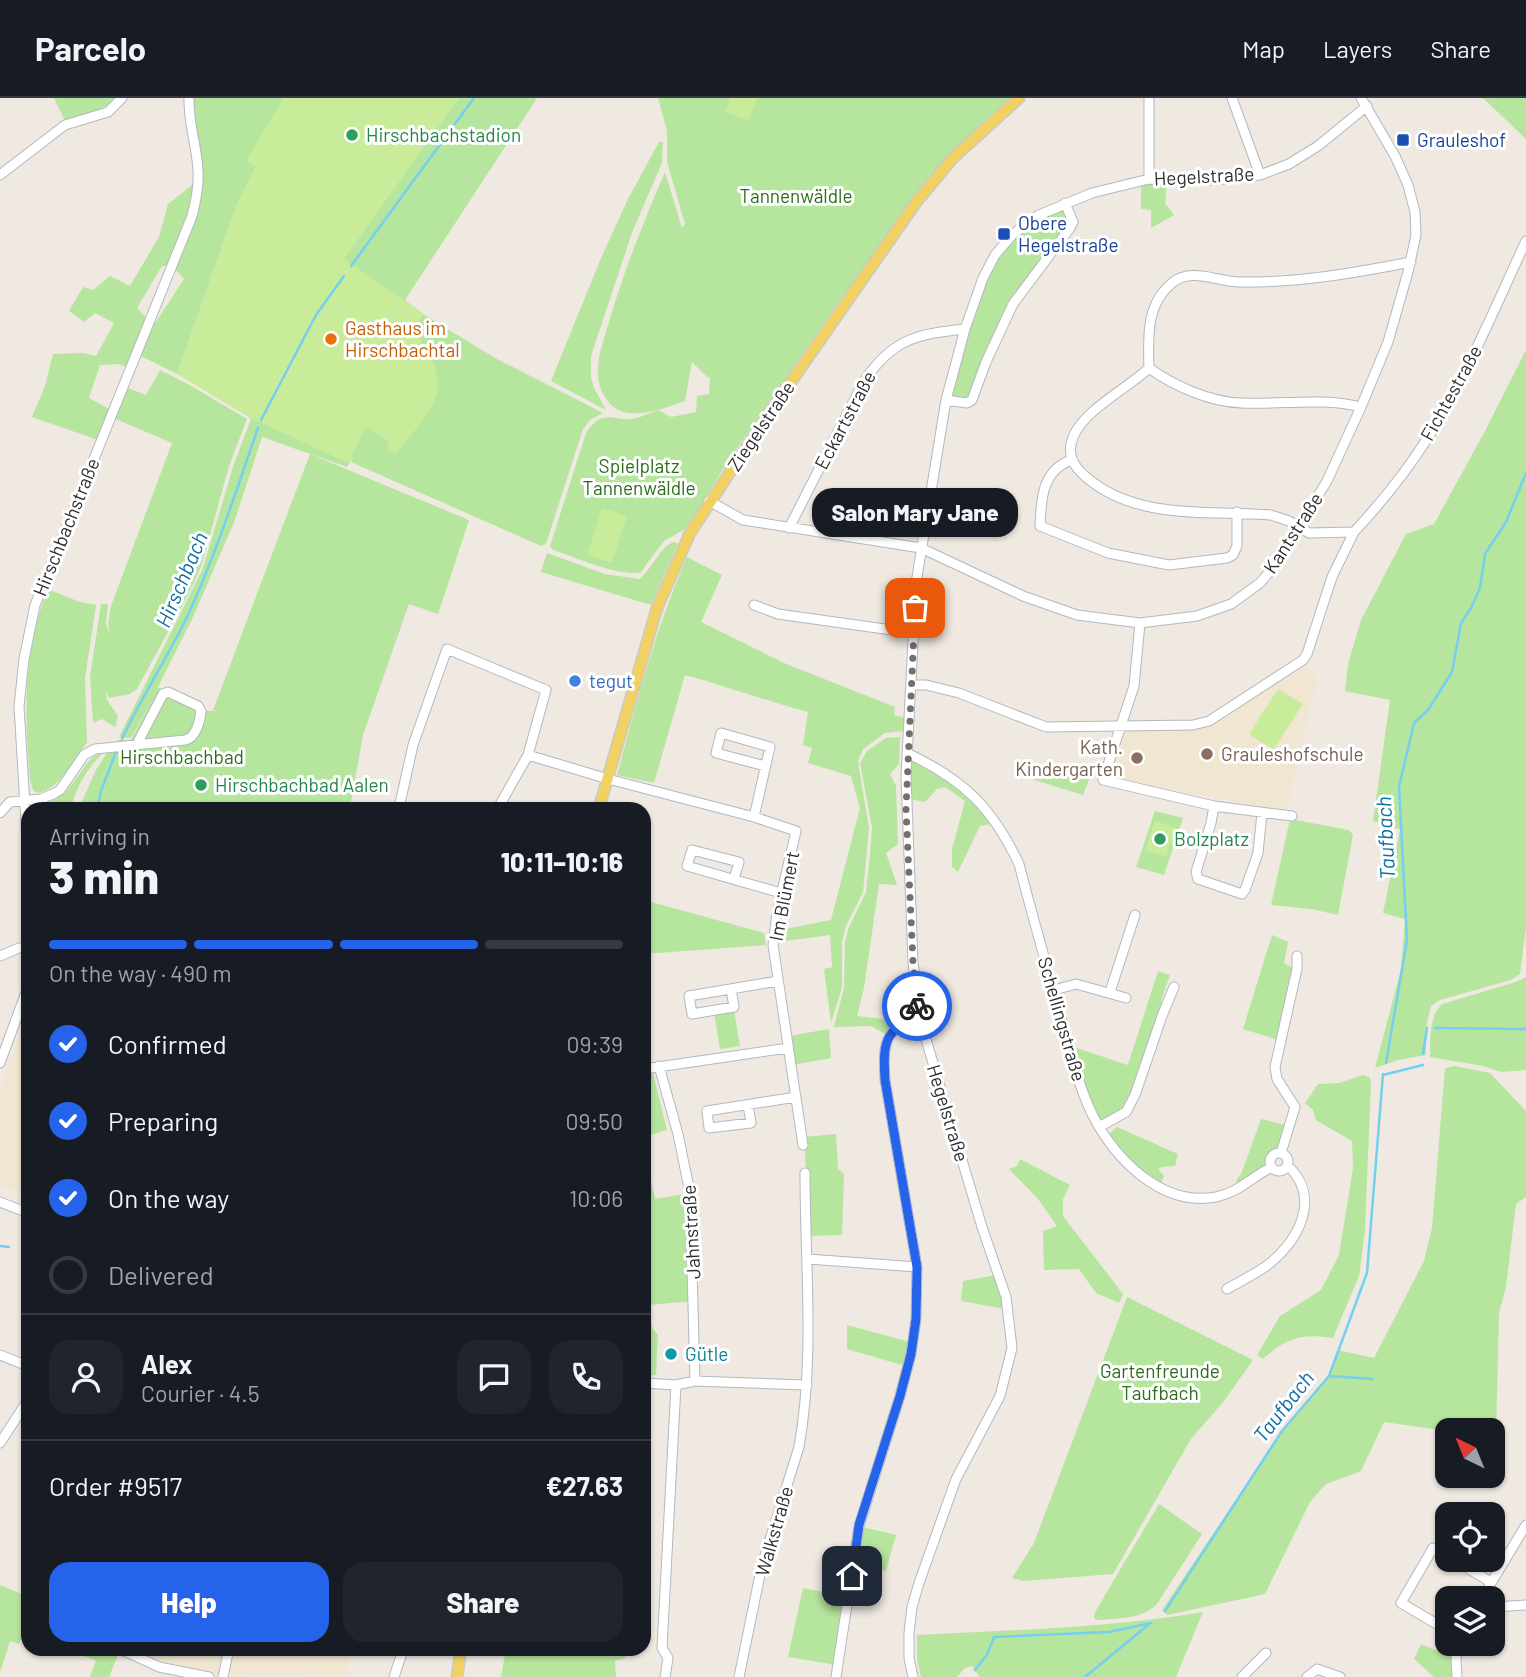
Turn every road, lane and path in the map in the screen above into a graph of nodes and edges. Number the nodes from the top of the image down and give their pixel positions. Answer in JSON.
{"nodes":[{"id":1,"x":122,"y":98,"type":"edge"},
{"id":2,"x":190,"y":98,"type":"edge"},
{"id":3,"x":1019,"y":98,"type":"edge"},
{"id":4,"x":1149,"y":98,"type":"edge"},
{"id":5,"x":1232,"y":98,"type":"edge"},
{"id":6,"x":1364,"y":102,"type":"edge"},
{"id":7,"x":0,"y":175,"type":"edge"},
{"id":8,"x":1260,"y":175,"type":"junction"},
{"id":9,"x":1149,"y":179,"type":"junction"},
{"id":10,"x":1065,"y":203,"type":"junction"},
{"id":11,"x":1526,"y":241,"type":"edge"},
{"id":12,"x":1411,"y":262,"type":"junction"},
{"id":13,"x":965,"y":329,"type":"junction"},
{"id":14,"x":1149,"y":368,"type":"junction"},
{"id":15,"x":946,"y":400,"type":"junction"},
{"id":16,"x":1362,"y":407,"type":"junction"},
{"id":17,"x":1071,"y":460,"type":"junction"},
{"id":18,"x":709,"y":501,"type":"junction"},
{"id":19,"x":1237,"y":512,"type":"junction"},
{"id":20,"x":1300,"y":527,"type":"junction"},
{"id":21,"x":789,"y":528,"type":"junction"},
{"id":22,"x":1354,"y":532,"type":"junction"},
{"id":23,"x":921,"y":548,"type":"junction"},
{"id":24,"x":754,"y":605,"type":"dead end"},
{"id":25,"x":1140,"y":623,"type":"junction"},
{"id":26,"x":913,"y":633,"type":"junction"},
{"id":27,"x":912,"y":685,"type":"junction"},
{"id":28,"x":1120,"y":727,"type":"junction"},
{"id":29,"x":137,"y":744,"type":"junction"},
{"id":30,"x":907,"y":754,"type":"junction"},
{"id":31,"x":528,"y":755,"type":"junction"},
{"id":32,"x":765,"y":766,"type":"junction"},
{"id":33,"x":608,"y":779,"type":"junction"},
{"id":34,"x":506,"y":795,"type":"junction"},
{"id":35,"x":25,"y":801,"type":"junction"},
{"id":36,"x":400,"y":802,"type":"edge"},
{"id":37,"x":502,"y":802,"type":"edge"},
{"id":38,"x":505,"y":802,"type":"edge"},
{"id":39,"x":601,"y":802,"type":"edge"},
{"id":40,"x":1214,"y":806,"type":"junction"},
{"id":41,"x":0,"y":813,"type":"edge"},
{"id":42,"x":1262,"y":813,"type":"junction"},
{"id":43,"x":1292,"y":816,"type":"dead end"},
{"id":44,"x":754,"y":817,"type":"junction"},
{"id":45,"x":734,"y":880,"type":"junction"},
{"id":46,"x":781,"y":893,"type":"junction"},
{"id":47,"x":1135,"y":915,"type":"dead end"},
{"id":48,"x":21,"y":948,"type":"edge"},
{"id":49,"x":0,"y":956,"type":"edge"},
{"id":50,"x":1297,"y":956,"type":"dead end"},
{"id":51,"x":778,"y":981,"type":"junction"},
{"id":52,"x":1174,"y":987,"type":"dead end"},
{"id":53,"x":732,"y":989,"type":"junction"},
{"id":54,"x":1054,"y":990,"type":"junction"},
{"id":55,"x":1110,"y":992,"type":"junction"},
{"id":56,"x":1126,"y":998,"type":"dead end"},
{"id":57,"x":21,"y":1006,"type":"edge"},
{"id":58,"x":919,"y":1017,"type":"junction"},
{"id":59,"x":788,"y":1048,"type":"junction"},
{"id":60,"x":0,"y":1063,"type":"edge"},
{"id":61,"x":659,"y":1066,"type":"junction"},
{"id":62,"x":651,"y":1068,"type":"edge"},
{"id":63,"x":796,"y":1097,"type":"junction"},
{"id":64,"x":748,"y":1105,"type":"junction"},
{"id":65,"x":1099,"y":1127,"type":"junction"},
{"id":66,"x":803,"y":1145,"type":"dead end"},
{"id":67,"x":1281,"y":1153,"type":"junction"},
{"id":68,"x":1287,"y":1165,"type":"junction"},
{"id":69,"x":1272,"y":1167,"type":"junction"},
{"id":70,"x":805,"y":1173,"type":"dead end"},
{"id":71,"x":0,"y":1202,"type":"edge"},
{"id":72,"x":21,"y":1210,"type":"edge"},
{"id":73,"x":808,"y":1259,"type":"junction"},
{"id":74,"x":917,"y":1267,"type":"junction"},
{"id":75,"x":1227,"y":1289,"type":"dead end"},
{"id":76,"x":0,"y":1355,"type":"edge"},
{"id":77,"x":21,"y":1363,"type":"edge"},
{"id":78,"x":695,"y":1381,"type":"junction"},
{"id":79,"x":651,"y":1383,"type":"edge"},
{"id":80,"x":676,"y":1385,"type":"junction"},
{"id":81,"x":807,"y":1385,"type":"junction"},
{"id":82,"x":21,"y":1411,"type":"edge"},
{"id":83,"x":0,"y":1443,"type":"edge"},
{"id":84,"x":1526,"y":1525,"type":"edge"},
{"id":85,"x":1435,"y":1549,"type":"edge"},
{"id":86,"x":1474,"y":1572,"type":"edge"},
{"id":87,"x":1491,"y":1582,"type":"junction"},
{"id":88,"x":1489,"y":1586,"type":"edge"},
{"id":89,"x":1526,"y":1605,"type":"edge"},
{"id":90,"x":1505,"y":1606,"type":"edge"},
{"id":91,"x":1435,"y":1623,"type":"edge"},
{"id":92,"x":1266,"y":1653,"type":"dead end"},
{"id":93,"x":135,"y":1656,"type":"edge"},
{"id":94,"x":227,"y":1656,"type":"edge"},
{"id":95,"x":401,"y":1656,"type":"dead end"},
{"id":96,"x":460,"y":1656,"type":"edge"},
{"id":97,"x":1456,"y":1656,"type":"edge"},
{"id":98,"x":1243,"y":1676,"type":"edge"},
{"id":99,"x":209,"y":1677,"type":"edge"},
{"id":100,"x":223,"y":1677,"type":"edge"},
{"id":101,"x":394,"y":1677,"type":"edge"},
{"id":102,"x":457,"y":1677,"type":"edge"},
{"id":103,"x":665,"y":1677,"type":"edge"},
{"id":104,"x":739,"y":1677,"type":"edge"},
{"id":105,"x":836,"y":1677,"type":"edge"},
{"id":106,"x":913,"y":1677,"type":"edge"},
{"id":107,"x":1307,"y":1677,"type":"edge"},
{"id":108,"x":1340,"y":1677,"type":"edge"},
{"id":109,"x":1457,"y":1677,"type":"edge"}],
"edges":[{"from":1,"to":7,"type":"street"},
{"from":2,"to":35,"type":"street","name":"Hirschbachstraße"},
{"from":3,"to":18,"type":"main road","name":"Ziegelstraße"},
{"from":4,"to":9,"type":"street"},
{"from":5,"to":8,"type":"street"},
{"from":6,"to":8,"type":"street","name":"Hegelstraße"},
{"from":6,"to":12,"type":"street","name":"Kantstraße"},
{"from":8,"to":9,"type":"street","name":"Hegelstraße"},
{"from":9,"to":10,"type":"street","name":"Hegelstraße"},
{"from":10,"to":13,"type":"street","name":"Hegelstraße"},
{"from":10,"to":15,"type":"street"},
{"from":11,"to":22,"type":"street","name":"Fichtestraße"},
{"from":12,"to":14,"type":"street"},
{"from":12,"to":16,"type":"street","name":"Kantstraße"},
{"from":13,"to":15,"type":"street","name":"Hegelstraße"},
{"from":13,"to":21,"type":"street","name":"Eckartstraße"},
{"from":14,"to":16,"type":"street"},
{"from":14,"to":17,"type":"street"},
{"from":15,"to":23,"type":"street","name":"Hegelstraße"},
{"from":16,"to":20,"type":"street","name":"Kantstraße"},
{"from":17,"to":19,"type":"street"},
{"from":17,"to":19,"type":"street"},
{"from":18,"to":21,"type":"street","name":"Kantstraße"},
{"from":18,"to":33,"type":"main road","name":"Ziegelstraße"},
{"from":19,"to":20,"type":"street"},
{"from":20,"to":22,"type":"street"},
{"from":20,"to":25,"type":"street","name":"Kantstraße"},
{"from":21,"to":23,"type":"street","name":"Kantstraße"},
{"from":22,"to":28,"type":"street","name":"Fichtestraße"},
{"from":23,"to":25,"type":"street","name":"Kantstraße"},
{"from":23,"to":26,"type":"street","name":"Hegelstraße"},
{"from":24,"to":26,"type":"street"},
{"from":25,"to":28,"type":"street"},
{"from":26,"to":27,"type":"street","name":"Hegelstraße"},
{"from":27,"to":28,"type":"street"},
{"from":27,"to":30,"type":"street","name":"Hegelstraße"},
{"from":28,"to":40,"type":"street"},
{"from":29,"to":29,"type":"street"},
{"from":29,"to":35,"type":"street"},
{"from":30,"to":54,"type":"street","name":"Schellingstraße"},
{"from":30,"to":58,"type":"street","name":"Hegelstraße"},
{"from":31,"to":33,"type":"street"},
{"from":31,"to":34,"type":"street"},
{"from":31,"to":36,"type":"street"},
{"from":32,"to":32,"type":"street"},
{"from":32,"to":44,"type":"street"},
{"from":33,"to":39,"type":"main road","name":"Ziegelstraße"},
{"from":33,"to":44,"type":"street"},
{"from":34,"to":37,"type":"street"},
{"from":34,"to":38,"type":"street"},
{"from":35,"to":41,"type":"street"},
{"from":40,"to":42,"type":"street"},
{"from":40,"to":42,"type":"street"},
{"from":42,"to":43,"type":"street"},
{"from":44,"to":46,"type":"street","name":"Im Blümert"},
{"from":45,"to":45,"type":"street"},
{"from":45,"to":46,"type":"street"},
{"from":46,"to":51,"type":"street","name":"Im Blümert"},
{"from":47,"to":55,"type":"street"},
{"from":48,"to":49,"type":"street"},
{"from":50,"to":67,"type":"street","name":"Schellingstraße"},
{"from":51,"to":53,"type":"street"},
{"from":51,"to":59,"type":"street","name":"Im Blümert"},
{"from":52,"to":65,"type":"street"},
{"from":53,"to":53,"type":"street"},
{"from":54,"to":55,"type":"street"},
{"from":54,"to":65,"type":"street","name":"Schellingstraße"},
{"from":55,"to":56,"type":"street"},
{"from":57,"to":60,"type":"street"},
{"from":58,"to":74,"type":"street"},
{"from":58,"to":106,"type":"street","name":"Hegelstraße"},
{"from":59,"to":61,"type":"street"},
{"from":59,"to":63,"type":"street","name":"Im Blümert"},
{"from":61,"to":62,"type":"street"},
{"from":61,"to":78,"type":"street","name":"Jahnstraße"},
{"from":63,"to":64,"type":"street"},
{"from":63,"to":66,"type":"street","name":"Im Blümert"},
{"from":64,"to":64,"type":"street"},
{"from":65,"to":69,"type":"street","name":"Schellingstraße"},
{"from":67,"to":68,"type":"street"},
{"from":67,"to":69,"type":"street","name":"Schellingstraße"},
{"from":68,"to":69,"type":"street","name":"Schellingstraße"},
{"from":68,"to":75,"type":"street"},
{"from":70,"to":73,"type":"street","name":"Walkstraße"},
{"from":71,"to":72,"type":"street"},
{"from":73,"to":74,"type":"street"},
{"from":73,"to":81,"type":"street","name":"Walkstraße"},
{"from":74,"to":105,"type":"street"},
{"from":76,"to":77,"type":"street"},
{"from":78,"to":80,"type":"street"},
{"from":78,"to":81,"type":"street"},
{"from":79,"to":80,"type":"street"},
{"from":80,"to":103,"type":"street"},
{"from":81,"to":104,"type":"street","name":"Walkstraße"},
{"from":82,"to":83,"type":"street"},
{"from":84,"to":87,"type":"street"},
{"from":85,"to":91,"type":"street"},
{"from":86,"to":87,"type":"street"},
{"from":87,"to":88,"type":"street"},
{"from":89,"to":90,"type":"street"},
{"from":92,"to":98,"type":"street"},
{"from":93,"to":99,"type":"street"},
{"from":94,"to":100,"type":"street"},
{"from":95,"to":101,"type":"street"},
{"from":96,"to":102,"type":"main road"},
{"from":97,"to":109,"type":"street"},
{"from":107,"to":108,"type":"street"}]}
